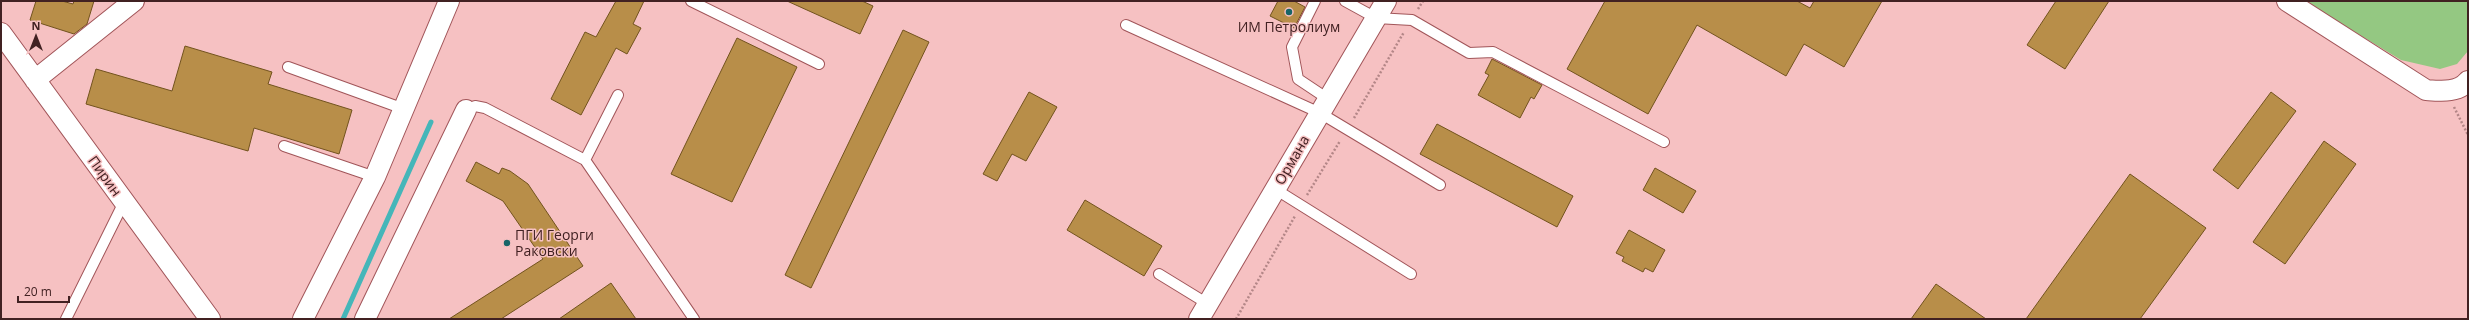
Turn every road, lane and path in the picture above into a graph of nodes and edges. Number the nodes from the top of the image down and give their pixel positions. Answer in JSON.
{"nodes":[{"id":1,"x":134,"y":1,"type":"edge"},
{"id":2,"x":449,"y":1,"type":"edge"},
{"id":3,"x":691,"y":1,"type":"edge"},
{"id":4,"x":1315,"y":1,"type":"edge"},
{"id":5,"x":1345,"y":1,"type":"edge"},
{"id":6,"x":1423,"y":1,"type":"edge"},
{"id":7,"x":2287,"y":1,"type":"edge"},
{"id":8,"x":1381,"y":9,"type":"edge"},
{"id":9,"x":1412,"y":20,"type":"junction"},
{"id":10,"x":1126,"y":25,"type":"dead end"},
{"id":11,"x":1,"y":33,"type":"edge"},
{"id":12,"x":820,"y":64,"type":"dead end"},
{"id":13,"x":288,"y":68,"type":"dead end"},
{"id":14,"x":35,"y":80,"type":"junction"},
{"id":15,"x":2468,"y":81,"type":"edge"},
{"id":16,"x":2447,"y":92,"type":"junction"},
{"id":17,"x":618,"y":95,"type":"dead end"},
{"id":18,"x":1324,"y":106,"type":"junction"},
{"id":19,"x":404,"y":109,"type":"junction"},
{"id":20,"x":466,"y":110,"type":"joint"},
{"id":21,"x":1347,"y":129,"type":"junction"},
{"id":22,"x":2468,"y":135,"type":"edge"},
{"id":23,"x":1664,"y":142,"type":"dead end"},
{"id":24,"x":284,"y":146,"type":"dead end"},
{"id":25,"x":585,"y":160,"type":"junction"},
{"id":26,"x":375,"y":177,"type":"junction"},
{"id":27,"x":1440,"y":185,"type":"dead end"},
{"id":28,"x":1275,"y":189,"type":"junction"},
{"id":29,"x":124,"y":202,"type":"junction"},
{"id":30,"x":1301,"y":206,"type":"junction"},
{"id":31,"x":1159,"y":274,"type":"dead end"},
{"id":32,"x":1411,"y":274,"type":"dead end"},
{"id":33,"x":1203,"y":311,"type":"edge"},
{"id":34,"x":66,"y":319,"type":"edge"},
{"id":35,"x":210,"y":319,"type":"edge"},
{"id":36,"x":303,"y":319,"type":"edge"},
{"id":37,"x":365,"y":319,"type":"edge"},
{"id":38,"x":694,"y":319,"type":"edge"},
{"id":39,"x":1236,"y":319,"type":"edge"}],
"edges":[{"from":1,"to":14,"type":"street"},
{"from":2,"to":19,"type":"street"},
{"from":3,"to":12,"type":"lane"},
{"from":4,"to":18,"type":"lane"},
{"from":5,"to":8,"type":"lane"},
{"from":6,"to":9,"type":"path"},
{"from":7,"to":16,"type":"street"},
{"from":8,"to":9,"type":"lane"},
{"from":8,"to":18,"type":"street","name":"Ормана"},
{"from":9,"to":21,"type":"path"},
{"from":9,"to":23,"type":"lane"},
{"from":10,"to":18,"type":"lane"},
{"from":11,"to":14,"type":"street","name":"Пирин"},
{"from":13,"to":19,"type":"lane"},
{"from":14,"to":29,"type":"street","name":"Пирин"},
{"from":15,"to":16,"type":"street"},
{"from":16,"to":22,"type":"path"},
{"from":17,"to":25,"type":"lane"},
{"from":18,"to":21,"type":"lane"},
{"from":18,"to":28,"type":"street","name":"Ормана"},
{"from":19,"to":26,"type":"street"},
{"from":20,"to":25,"type":"lane"},
{"from":20,"to":37,"type":"street"},
{"from":21,"to":27,"type":"lane"},
{"from":21,"to":30,"type":"path"},
{"from":24,"to":26,"type":"lane"},
{"from":25,"to":38,"type":"lane"},
{"from":26,"to":36,"type":"street"},
{"from":28,"to":30,"type":"lane"},
{"from":28,"to":33,"type":"street","name":"Ормана"},
{"from":29,"to":34,"type":"lane"},
{"from":29,"to":35,"type":"street","name":"Пирин"},
{"from":30,"to":32,"type":"lane"},
{"from":30,"to":39,"type":"path"},
{"from":31,"to":33,"type":"lane"}]}
